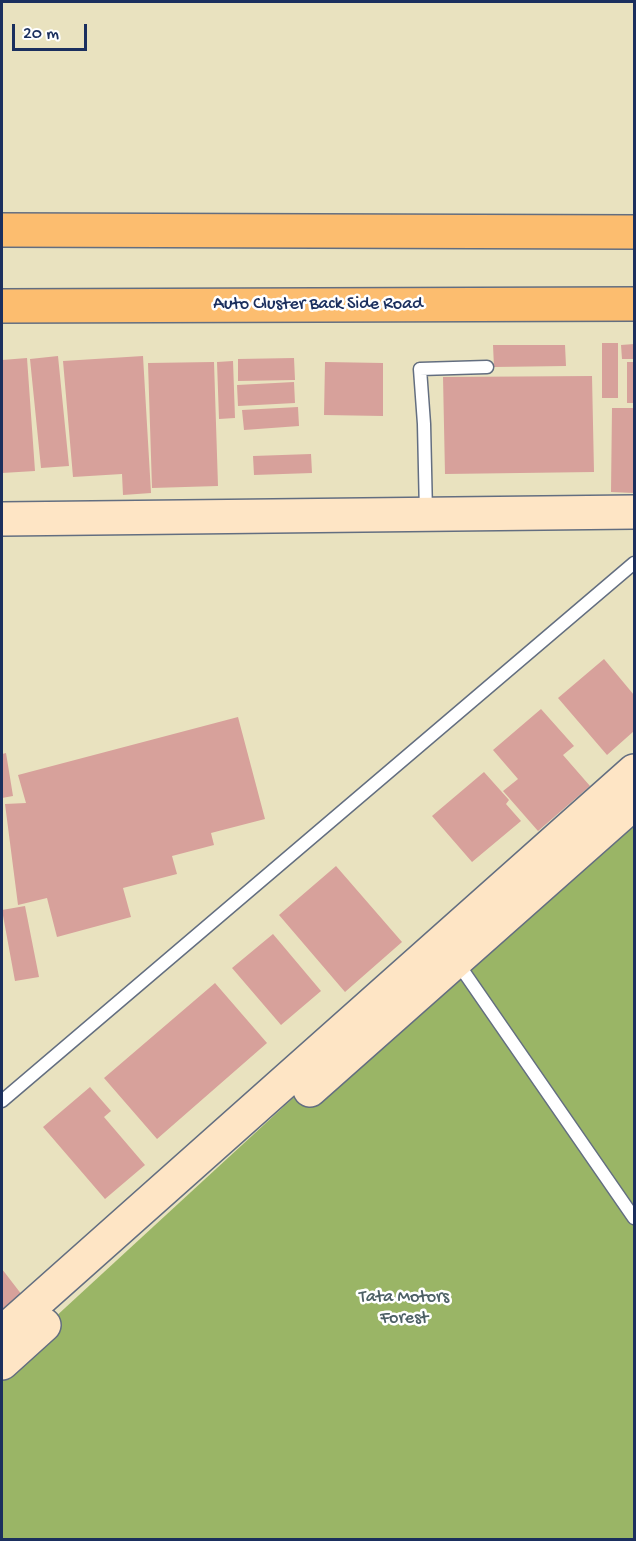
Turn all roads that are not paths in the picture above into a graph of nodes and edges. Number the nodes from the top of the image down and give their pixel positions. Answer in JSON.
{"nodes":[{"id":1,"x":2,"y":230,"type":"edge"},
{"id":2,"x":634,"y":232,"type":"edge"},
{"id":3,"x":634,"y":304,"type":"edge"},
{"id":4,"x":2,"y":306,"type":"edge"},
{"id":5,"x":487,"y":367,"type":"dead end"},
{"id":6,"x":634,"y":512,"type":"edge"},
{"id":7,"x":426,"y":515,"type":"junction"},
{"id":8,"x":2,"y":519,"type":"edge"},
{"id":9,"x":634,"y":563,"type":"edge"},
{"id":10,"x":634,"y":771,"type":"edge"},
{"id":11,"x":634,"y":803,"type":"edge"},
{"id":12,"x":456,"y":961,"type":"junction"},
{"id":13,"x":2,"y":1101,"type":"edge"},
{"id":14,"x":634,"y":1218,"type":"edge"},
{"id":15,"x":85,"y":1274,"type":"junction"},
{"id":16,"x":2,"y":1333,"type":"edge"},
{"id":17,"x":2,"y":1363,"type":"edge"}],
"edges":[{"from":1,"to":2,"type":"main road"},
{"from":3,"to":4,"type":"main road","name":"Auto Cluster Back Side Road"},
{"from":5,"to":7,"type":"lane"},
{"from":6,"to":7,"type":"main road"},
{"from":7,"to":8,"type":"main road"},
{"from":9,"to":13,"type":"lane"},
{"from":10,"to":15,"type":"main road"},
{"from":11,"to":12,"type":"main road"},
{"from":12,"to":14,"type":"lane"},
{"from":12,"to":15,"type":"main road"},
{"from":15,"to":16,"type":"main road"},
{"from":15,"to":17,"type":"main road"}]}
